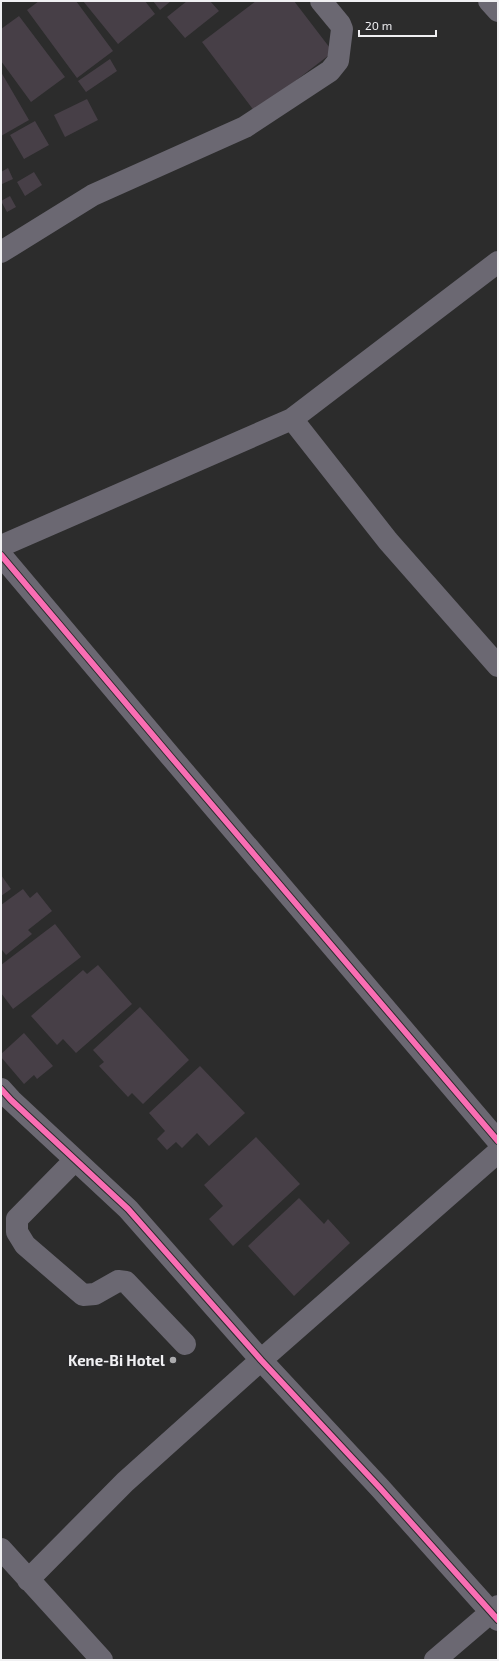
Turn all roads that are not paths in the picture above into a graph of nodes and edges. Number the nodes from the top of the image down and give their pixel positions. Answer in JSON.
{"nodes":[{"id":1,"x":321,"y":1,"type":"edge"},
{"id":2,"x":489,"y":1,"type":"edge"},
{"id":3,"x":498,"y":11,"type":"edge"},
{"id":4,"x":1,"y":252,"type":"edge"},
{"id":5,"x":498,"y":262,"type":"edge"},
{"id":6,"x":292,"y":419,"type":"junction"},
{"id":7,"x":1,"y":546,"type":"edge"},
{"id":8,"x":1,"y":554,"type":"edge"},
{"id":9,"x":498,"y":666,"type":"edge"},
{"id":10,"x":1,"y":1089,"type":"edge"},
{"id":11,"x":498,"y":1141,"type":"edge"},
{"id":12,"x":498,"y":1152,"type":"edge"},
{"id":13,"x":75,"y":1160,"type":"junction"},
{"id":14,"x":185,"y":1344,"type":"dead end"},
{"id":15,"x":261,"y":1360,"type":"junction"},
{"id":16,"x":1,"y":1549,"type":"edge"},
{"id":17,"x":28,"y":1580,"type":"junction"},
{"id":18,"x":496,"y":1612,"type":"edge"},
{"id":19,"x":102,"y":1660,"type":"edge"},
{"id":20,"x":435,"y":1660,"type":"edge"}],
"edges":[{"from":1,"to":4,"type":"street"},
{"from":2,"to":3,"type":"street"},
{"from":5,"to":6,"type":"street"},
{"from":6,"to":7,"type":"street"},
{"from":6,"to":9,"type":"street"},
{"from":8,"to":11,"type":"street"},
{"from":10,"to":13,"type":"street"},
{"from":12,"to":15,"type":"street"},
{"from":13,"to":14,"type":"street"},
{"from":13,"to":15,"type":"street"},
{"from":15,"to":17,"type":"street"},
{"from":15,"to":18,"type":"street"},
{"from":16,"to":17,"type":"street"},
{"from":17,"to":19,"type":"street"},
{"from":18,"to":20,"type":"street"}]}
